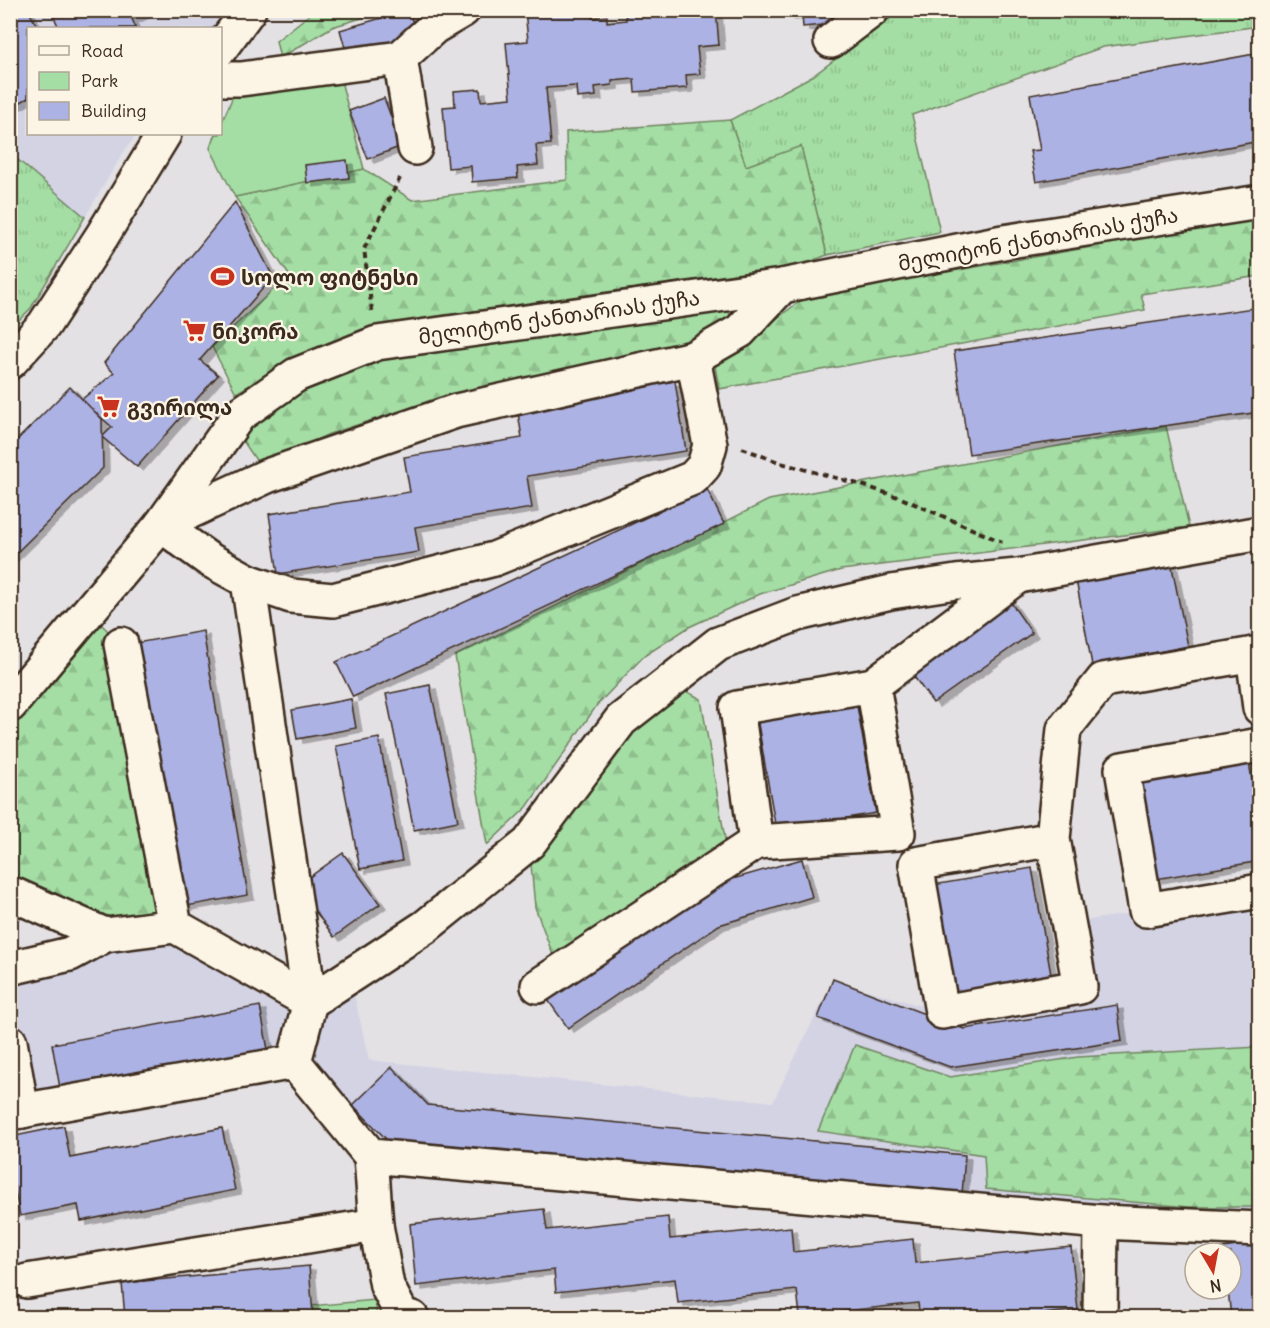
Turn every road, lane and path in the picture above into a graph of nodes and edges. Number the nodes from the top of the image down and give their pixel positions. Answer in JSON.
{"nodes":[{"id":1,"x":249,"y":10,"type":"edge"},
{"id":2,"x":464,"y":10,"type":"edge"},
{"id":3,"x":872,"y":10,"type":"edge"},
{"id":4,"x":831,"y":41,"type":"dead end"},
{"id":5,"x":222,"y":46,"type":"edge"},
{"id":6,"x":400,"y":58,"type":"junction"},
{"id":7,"x":222,"y":79,"type":"edge"},
{"id":8,"x":163,"y":135,"type":"edge"},
{"id":9,"x":415,"y":148,"type":"joint"},
{"id":10,"x":1260,"y":202,"type":"edge"},
{"id":11,"x":782,"y":286,"type":"junction"},
{"id":12,"x":377,"y":343,"type":"junction"},
{"id":13,"x":693,"y":358,"type":"junction"},
{"id":14,"x":10,"y":362,"type":"edge"},
{"id":15,"x":738,"y":447,"type":"dead end"},
{"id":16,"x":161,"y":525,"type":"junction"},
{"id":17,"x":1260,"y":533,"type":"edge"},
{"id":18,"x":1002,"y":541,"type":"dead end"},
{"id":19,"x":1018,"y":576,"type":"junction"},
{"id":20,"x":248,"y":581,"type":"junction"},
{"id":21,"x":121,"y":644,"type":"dead end"},
{"id":22,"x":1256,"y":653,"type":"edge"},
{"id":23,"x":873,"y":685,"type":"junction"},
{"id":24,"x":10,"y":705,"type":"edge"},
{"id":25,"x":1260,"y":708,"type":"edge"},
{"id":26,"x":1260,"y":745,"type":"edge"},
{"id":27,"x":1053,"y":839,"type":"junction"},
{"id":28,"x":756,"y":842,"type":"junction"},
{"id":29,"x":1260,"y":891,"type":"edge"},
{"id":30,"x":10,"y":893,"type":"edge"},
{"id":31,"x":175,"y":926,"type":"junction"},
{"id":32,"x":105,"y":935,"type":"junction"},
{"id":33,"x":10,"y":968,"type":"edge"},
{"id":34,"x":538,"y":986,"type":"dead end"},
{"id":35,"x":310,"y":1002,"type":"junction"},
{"id":36,"x":10,"y":1042,"type":"edge"},
{"id":37,"x":294,"y":1062,"type":"junction"},
{"id":38,"x":16,"y":1112,"type":"edge"},
{"id":39,"x":371,"y":1156,"type":"junction"},
{"id":40,"x":1101,"y":1222,"type":"junction"},
{"id":41,"x":376,"y":1225,"type":"junction"},
{"id":42,"x":1260,"y":1229,"type":"edge"},
{"id":43,"x":27,"y":1281,"type":"dead end"},
{"id":44,"x":412,"y":1317,"type":"edge"},
{"id":45,"x":1100,"y":1317,"type":"edge"}],
"edges":[{"from":1,"to":5,"type":"street"},
{"from":2,"to":6,"type":"street"},
{"from":3,"to":4,"type":"street"},
{"from":6,"to":7,"type":"street"},
{"from":6,"to":9,"type":"street"},
{"from":8,"to":14,"type":"street"},
{"from":9,"to":12,"type":"path"},
{"from":10,"to":11,"type":"street","name":"მელიტონ ქანთარიას ქუჩა"},
{"from":11,"to":12,"type":"street","name":"მელიტონ ქანთარიას ქუჩა"},
{"from":11,"to":13,"type":"street"},
{"from":12,"to":16,"type":"street","name":"მელიტონ ქანთარიას ქუჩა"},
{"from":13,"to":16,"type":"street"},
{"from":13,"to":20,"type":"street"},
{"from":15,"to":18,"type":"path"},
{"from":16,"to":20,"type":"street"},
{"from":16,"to":24,"type":"street","name":"მელიტონ ქანთარიას ქუჩა"},
{"from":17,"to":19,"type":"street"},
{"from":19,"to":23,"type":"street"},
{"from":19,"to":35,"type":"street"},
{"from":20,"to":35,"type":"street"},
{"from":21,"to":31,"type":"street"},
{"from":22,"to":25,"type":"street"},
{"from":22,"to":27,"type":"street"},
{"from":23,"to":28,"type":"street"},
{"from":23,"to":28,"type":"street"},
{"from":26,"to":29,"type":"street"},
{"from":27,"to":27,"type":"street"},
{"from":28,"to":34,"type":"street"},
{"from":30,"to":32,"type":"street"},
{"from":31,"to":32,"type":"street"},
{"from":31,"to":35,"type":"street"},
{"from":32,"to":33,"type":"street"},
{"from":35,"to":37,"type":"street"},
{"from":36,"to":38,"type":"street"},
{"from":37,"to":38,"type":"street"},
{"from":37,"to":39,"type":"street"},
{"from":39,"to":40,"type":"street"},
{"from":39,"to":41,"type":"street"},
{"from":40,"to":42,"type":"street"},
{"from":40,"to":45,"type":"street"},
{"from":41,"to":43,"type":"street"},
{"from":41,"to":44,"type":"street"}]}
